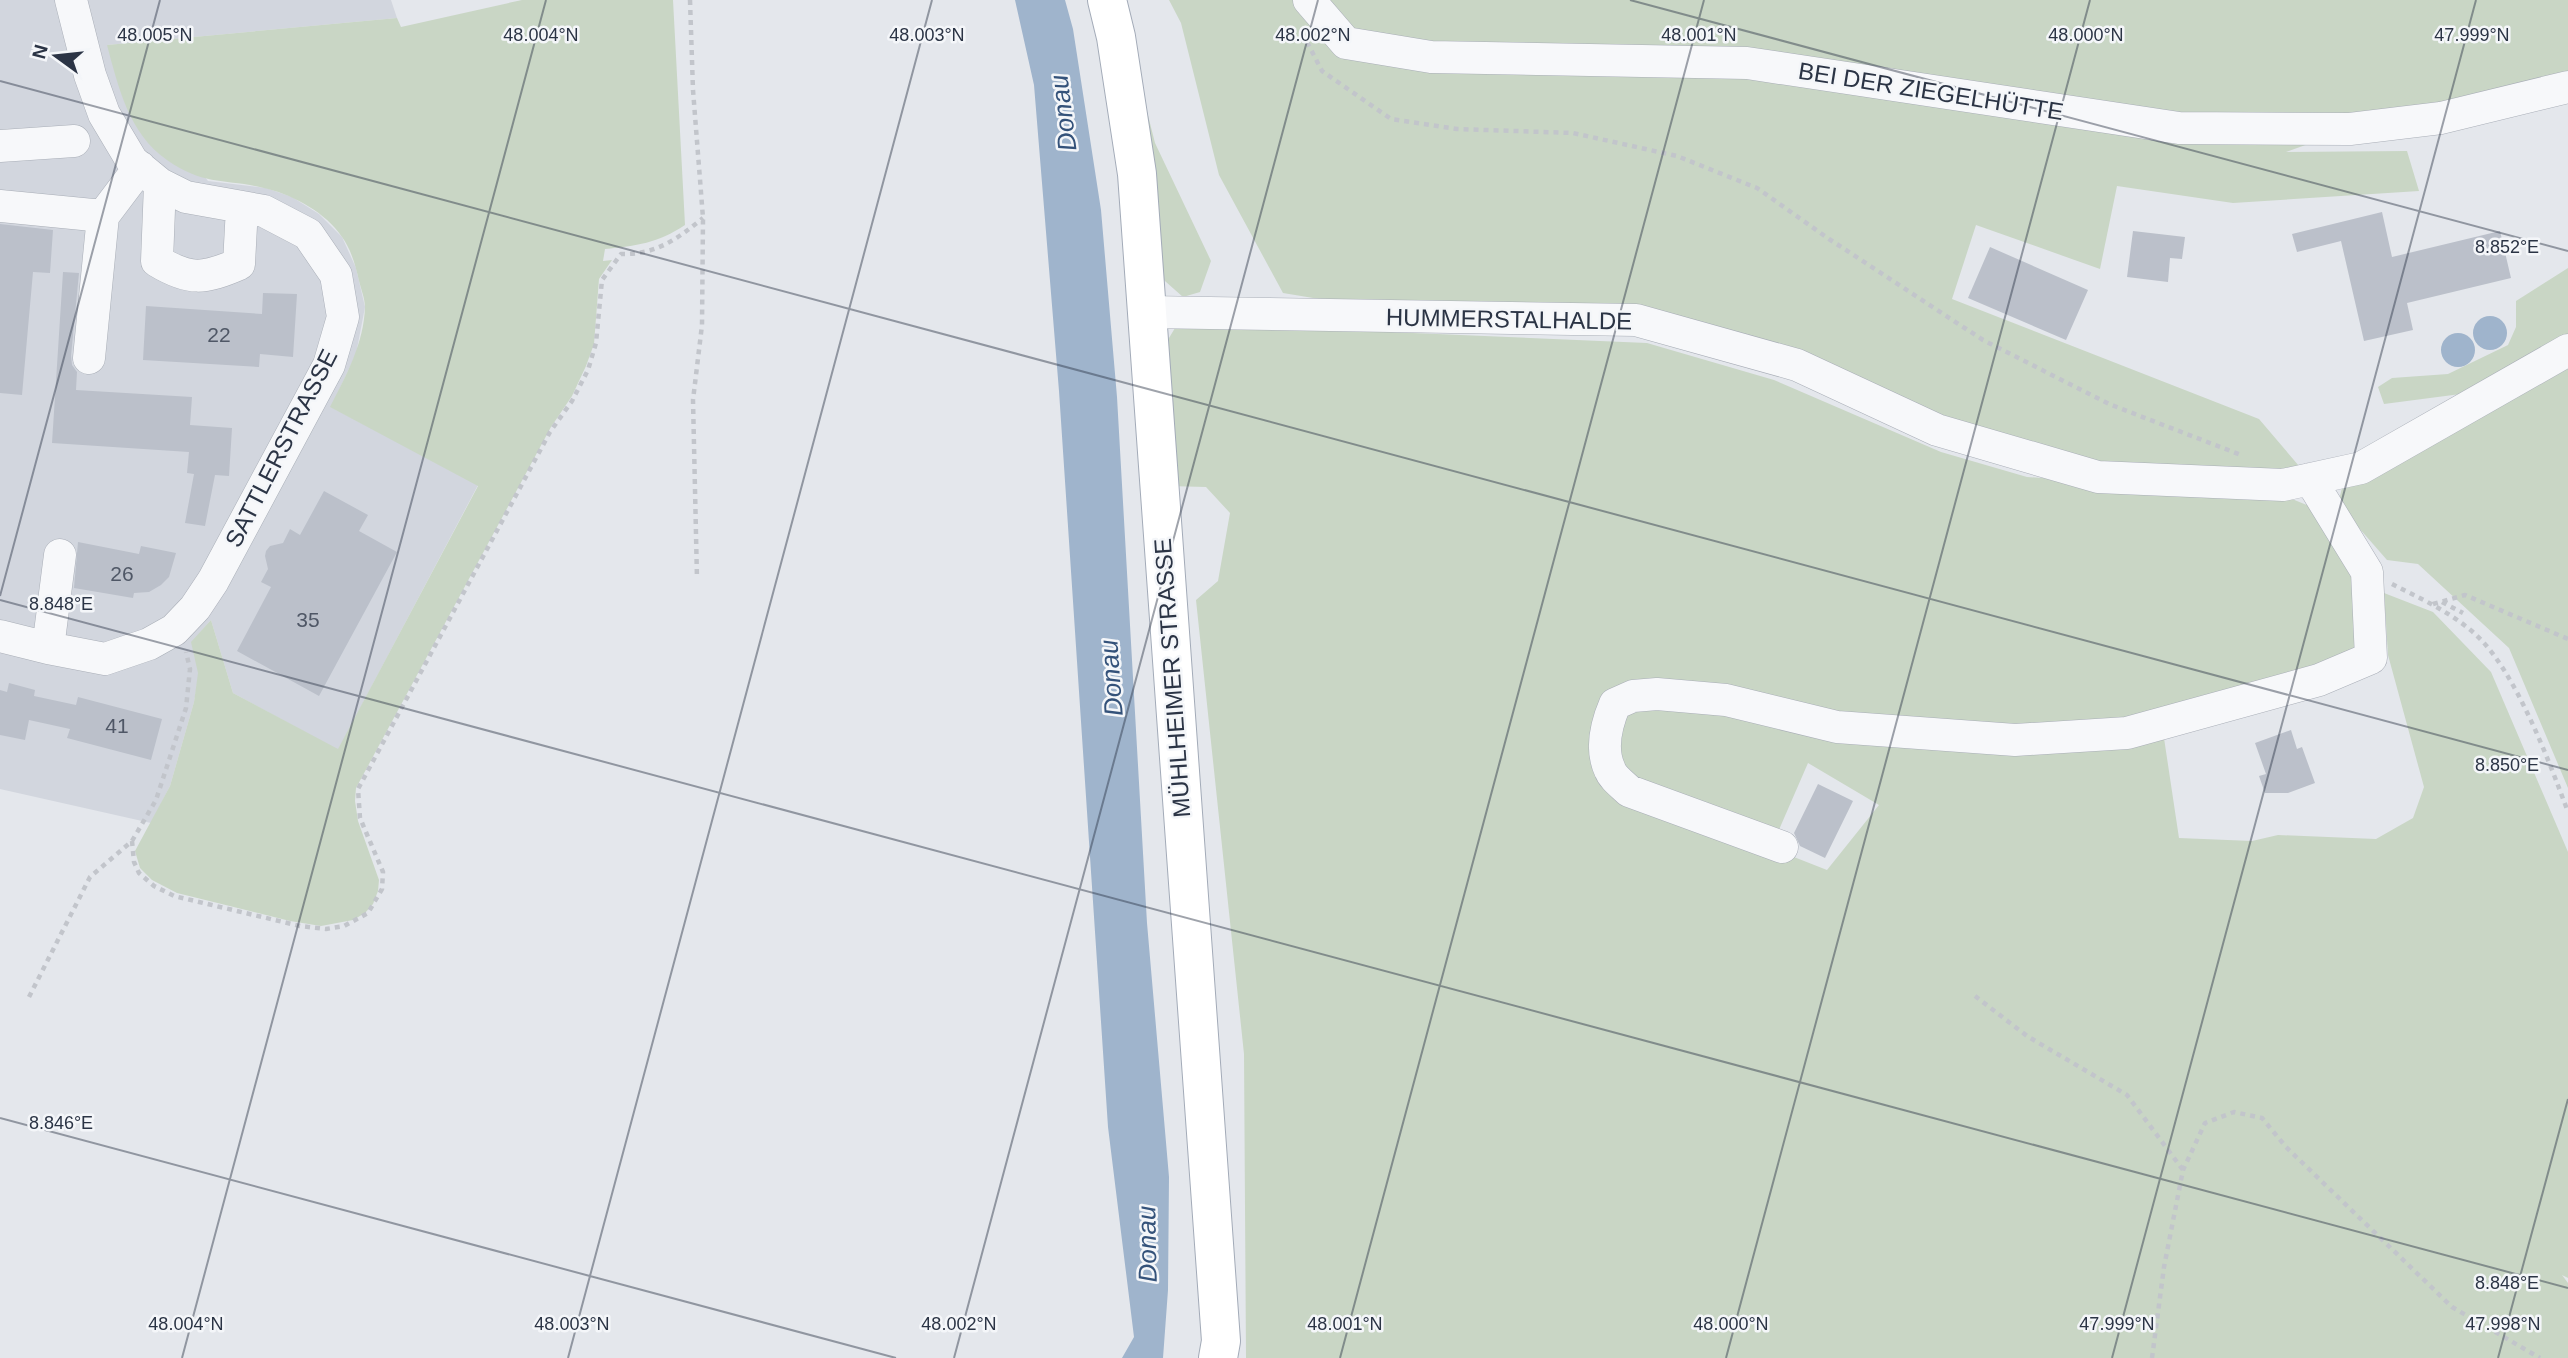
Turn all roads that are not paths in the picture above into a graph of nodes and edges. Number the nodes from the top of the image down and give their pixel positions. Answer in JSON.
{"nodes":[{"id":1,"x":71,"y":0,"type":"edge"},
{"id":2,"x":1107,"y":0,"type":"edge"},
{"id":3,"x":1309,"y":0,"type":"edge"},
{"id":4,"x":2568,"y":87,"type":"edge"},
{"id":5,"x":74,"y":141,"type":"dead end"},
{"id":6,"x":0,"y":146,"type":"edge"},
{"id":7,"x":150,"y":176,"type":"junction"},
{"id":8,"x":0,"y":206,"type":"edge"},
{"id":9,"x":242,"y":207,"type":"junction"},
{"id":10,"x":103,"y":216,"type":"junction"},
{"id":11,"x":1147,"y":312,"type":"junction"},
{"id":12,"x":2568,"y":350,"type":"edge"},
{"id":13,"x":89,"y":358,"type":"dead end"},
{"id":14,"x":2310,"y":479,"type":"junction"},
{"id":15,"x":60,"y":555,"type":"dead end"},
{"id":16,"x":0,"y":636,"type":"edge"},
{"id":17,"x":48,"y":649,"type":"junction"},
{"id":18,"x":1783,"y":847,"type":"dead end"},
{"id":19,"x":1218,"y":1358,"type":"edge"}],
"edges":[{"from":1,"to":7,"type":"street","name":"SATTLERSTRASSE"},
{"from":2,"to":11,"type":"main road","name":"MÜHLHEIMER STRASSE"},
{"from":3,"to":4,"type":"street","name":"BEI DER ZIEGELHÜTTE"},
{"from":5,"to":6,"type":"street"},
{"from":7,"to":9,"type":"street","name":"SATTLERSTRASSE"},
{"from":7,"to":9,"type":"street"},
{"from":7,"to":10,"type":"street"},
{"from":8,"to":10,"type":"street"},
{"from":9,"to":17,"type":"street","name":"SATTLERSTRASSE"},
{"from":10,"to":13,"type":"street"},
{"from":11,"to":14,"type":"street","name":"HUMMERSTALHALDE"},
{"from":11,"to":19,"type":"main road","name":"MÜHLHEIMER STRASSE"},
{"from":12,"to":14,"type":"street","name":"HUMMERSTALHALDE"},
{"from":14,"to":18,"type":"street"},
{"from":15,"to":17,"type":"street"},
{"from":16,"to":17,"type":"street","name":"SATTLERSTRASSE"}]}
